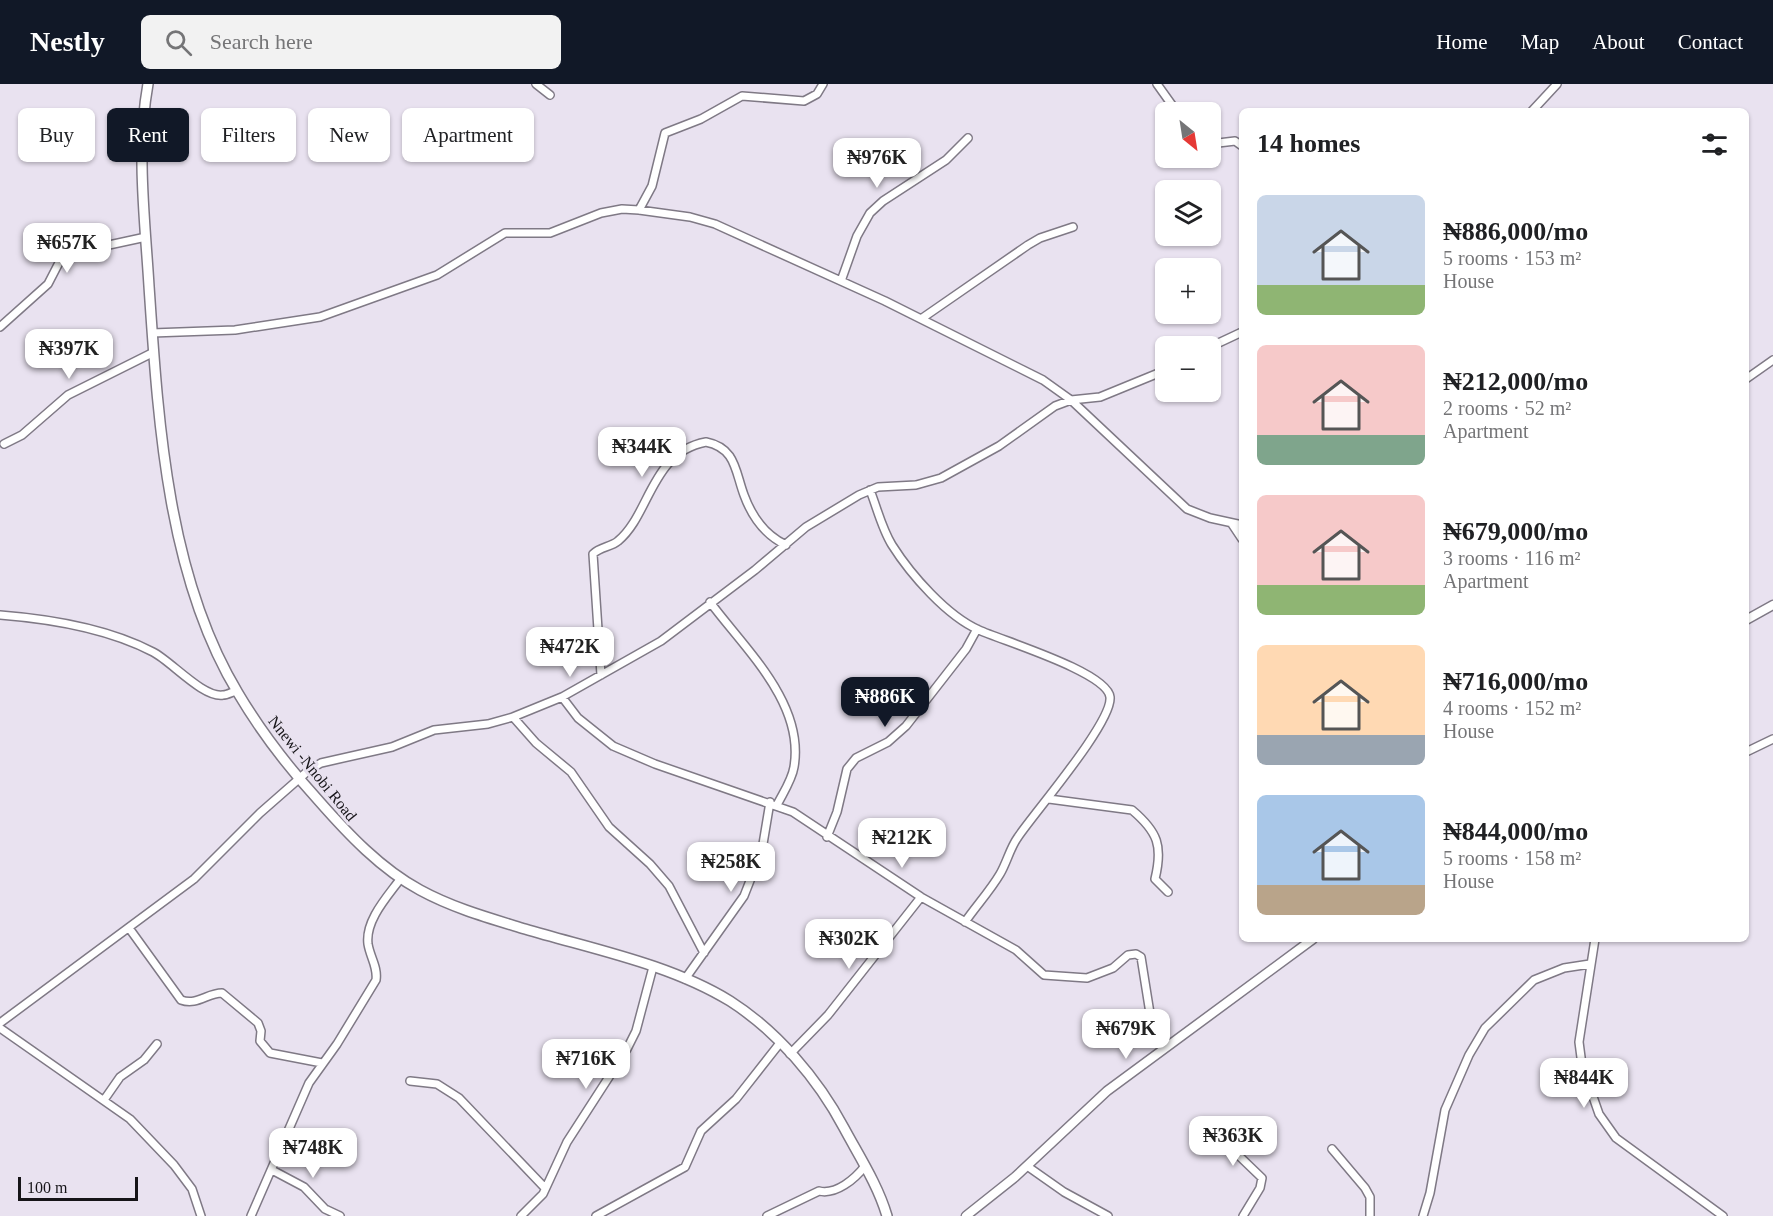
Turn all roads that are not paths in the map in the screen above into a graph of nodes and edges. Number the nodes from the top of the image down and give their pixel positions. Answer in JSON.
{"nodes":[{"id":1,"x":148,"y":84,"type":"edge"},
{"id":2,"x":536,"y":84,"type":"edge"},
{"id":3,"x":824,"y":84,"type":"edge"},
{"id":4,"x":1157,"y":84,"type":"edge"},
{"id":5,"x":1557,"y":84,"type":"edge"},
{"id":6,"x":550,"y":95,"type":"dead end"},
{"id":7,"x":1170,"y":102,"type":"edge"},
{"id":8,"x":1535,"y":108,"type":"edge"},
{"id":9,"x":968,"y":138,"type":"dead end"},
{"id":10,"x":1221,"y":143,"type":"edge"},
{"id":11,"x":1239,"y":144,"type":"edge"},
{"id":12,"x":639,"y":210,"type":"junction"},
{"id":13,"x":1073,"y":227,"type":"dead end"},
{"id":14,"x":146,"y":237,"type":"junction"},
{"id":15,"x":841,"y":281,"type":"junction"},
{"id":16,"x":921,"y":319,"type":"junction"},
{"id":17,"x":0,"y":327,"type":"edge"},
{"id":18,"x":152,"y":333,"type":"junction"},
{"id":19,"x":1239,"y":333,"type":"edge"},
{"id":20,"x":1221,"y":342,"type":"edge"},
{"id":21,"x":154,"y":352,"type":"junction"},
{"id":22,"x":1773,"y":360,"type":"edge"},
{"id":23,"x":1155,"y":374,"type":"edge"},
{"id":24,"x":1749,"y":377,"type":"edge"},
{"id":25,"x":1071,"y":400,"type":"junction"},
{"id":26,"x":4,"y":444,"type":"dead end"},
{"id":27,"x":870,"y":490,"type":"junction"},
{"id":28,"x":1232,"y":524,"type":"junction"},
{"id":29,"x":1239,"y":525,"type":"edge"},
{"id":30,"x":1239,"y":534,"type":"edge"},
{"id":31,"x":786,"y":545,"type":"junction"},
{"id":32,"x":710,"y":602,"type":"junction"},
{"id":33,"x":1773,"y":605,"type":"edge"},
{"id":34,"x":0,"y":615,"type":"edge"},
{"id":35,"x":1749,"y":618,"type":"edge"},
{"id":36,"x":977,"y":629,"type":"junction"},
{"id":37,"x":601,"y":675,"type":"junction"},
{"id":38,"x":236,"y":691,"type":"junction"},
{"id":39,"x":562,"y":697,"type":"junction"},
{"id":40,"x":513,"y":717,"type":"junction"},
{"id":41,"x":1773,"y":739,"type":"edge"},
{"id":42,"x":1749,"y":751,"type":"edge"},
{"id":43,"x":299,"y":779,"type":"junction"},
{"id":44,"x":1049,"y":799,"type":"junction"},
{"id":45,"x":773,"y":804,"type":"junction"},
{"id":46,"x":827,"y":837,"type":"junction"},
{"id":47,"x":401,"y":878,"type":"junction"},
{"id":48,"x":1168,"y":892,"type":"dead end"},
{"id":49,"x":921,"y":897,"type":"junction"},
{"id":50,"x":965,"y":922,"type":"junction"},
{"id":51,"x":129,"y":928,"type":"junction"},
{"id":52,"x":1309,"y":942,"type":"edge"},
{"id":53,"x":1594,"y":942,"type":"edge"},
{"id":54,"x":704,"y":953,"type":"junction"},
{"id":55,"x":1590,"y":964,"type":"junction"},
{"id":56,"x":653,"y":967,"type":"junction"},
{"id":57,"x":685,"y":979,"type":"junction"},
{"id":58,"x":0,"y":1023,"type":"edge"},
{"id":59,"x":0,"y":1028,"type":"edge"},
{"id":60,"x":780,"y":1043,"type":"junction"},
{"id":61,"x":157,"y":1044,"type":"dead end"},
{"id":62,"x":1164,"y":1047,"type":"junction"},
{"id":63,"x":790,"y":1054,"type":"junction"},
{"id":64,"x":321,"y":1063,"type":"junction"},
{"id":65,"x":410,"y":1081,"type":"dead end"},
{"id":66,"x":104,"y":1100,"type":"junction"},
{"id":67,"x":1198,"y":1124,"type":"dead end"},
{"id":68,"x":1332,"y":1149,"type":"dead end"},
{"id":69,"x":865,"y":1166,"type":"junction"},
{"id":70,"x":1027,"y":1166,"type":"junction"},
{"id":71,"x":272,"y":1170,"type":"junction"},
{"id":72,"x":545,"y":1188,"type":"junction"},
{"id":73,"x":201,"y":1216,"type":"edge"},
{"id":74,"x":251,"y":1216,"type":"edge"},
{"id":75,"x":340,"y":1216,"type":"edge"},
{"id":76,"x":521,"y":1216,"type":"edge"},
{"id":77,"x":596,"y":1216,"type":"edge"},
{"id":78,"x":768,"y":1216,"type":"edge"},
{"id":79,"x":887,"y":1216,"type":"edge"},
{"id":80,"x":966,"y":1216,"type":"edge"},
{"id":81,"x":1108,"y":1216,"type":"edge"},
{"id":82,"x":1243,"y":1216,"type":"edge"},
{"id":83,"x":1370,"y":1216,"type":"edge"},
{"id":84,"x":1423,"y":1216,"type":"edge"},
{"id":85,"x":1723,"y":1216,"type":"edge"}],
"edges":[{"from":1,"to":14,"type":"main road","name":"Nnewi -Nnobi Road"},
{"from":2,"to":6,"type":"street"},
{"from":3,"to":12,"type":"street"},
{"from":4,"to":7,"type":"street"},
{"from":5,"to":8,"type":"street"},
{"from":9,"to":15,"type":"street"},
{"from":10,"to":11,"type":"street"},
{"from":12,"to":15,"type":"street"},
{"from":12,"to":18,"type":"street"},
{"from":13,"to":16,"type":"street"},
{"from":14,"to":17,"type":"street"},
{"from":14,"to":18,"type":"main road","name":"Nnewi -Nnobi Road"},
{"from":15,"to":16,"type":"street"},
{"from":16,"to":25,"type":"street"},
{"from":18,"to":21,"type":"main road","name":"Nnewi -Nnobi Road"},
{"from":19,"to":20,"type":"street"},
{"from":21,"to":26,"type":"street"},
{"from":21,"to":38,"type":"main road","name":"Nnewi -Nnobi Road"},
{"from":22,"to":24,"type":"street"},
{"from":23,"to":25,"type":"street"},
{"from":25,"to":27,"type":"street"},
{"from":25,"to":28,"type":"street"},
{"from":27,"to":31,"type":"street"},
{"from":27,"to":36,"type":"street"},
{"from":28,"to":29,"type":"street"},
{"from":28,"to":30,"type":"street"},
{"from":31,"to":32,"type":"street"},
{"from":31,"to":37,"type":"street"},
{"from":32,"to":37,"type":"street"},
{"from":32,"to":45,"type":"street"},
{"from":33,"to":35,"type":"street"},
{"from":34,"to":38,"type":"street"},
{"from":36,"to":44,"type":"street"},
{"from":36,"to":46,"type":"street"},
{"from":37,"to":39,"type":"street"},
{"from":38,"to":43,"type":"main road","name":"Nnewi -Nnobi Road"},
{"from":39,"to":40,"type":"street"},
{"from":39,"to":45,"type":"street"},
{"from":40,"to":43,"type":"street"},
{"from":40,"to":54,"type":"street"},
{"from":41,"to":42,"type":"street"},
{"from":43,"to":47,"type":"main road","name":"Nnewi -Nnobi Road"},
{"from":43,"to":51,"type":"street"},
{"from":44,"to":48,"type":"street"},
{"from":44,"to":50,"type":"street"},
{"from":45,"to":46,"type":"street"},
{"from":45,"to":54,"type":"street"},
{"from":46,"to":49,"type":"street"},
{"from":47,"to":56,"type":"main road","name":"Nnewi -Nnobi Road"},
{"from":47,"to":64,"type":"street"},
{"from":49,"to":50,"type":"street"},
{"from":49,"to":63,"type":"street"},
{"from":50,"to":62,"type":"street"},
{"from":51,"to":58,"type":"street"},
{"from":51,"to":64,"type":"street"},
{"from":52,"to":62,"type":"street"},
{"from":53,"to":55,"type":"street"},
{"from":54,"to":57,"type":"street"},
{"from":55,"to":84,"type":"street"},
{"from":55,"to":85,"type":"street"},
{"from":56,"to":57,"type":"main road","name":"Nnewi -Nnobi Road"},
{"from":56,"to":72,"type":"street"},
{"from":57,"to":60,"type":"main road","name":"Nnewi -Nnobi Road"},
{"from":59,"to":66,"type":"street"},
{"from":60,"to":63,"type":"main road","name":"Nnewi -Nnobi Road"},
{"from":60,"to":77,"type":"street"},
{"from":61,"to":66,"type":"street"},
{"from":62,"to":70,"type":"street"},
{"from":63,"to":69,"type":"main road","name":"Nnewi -Nnobi Road"},
{"from":64,"to":71,"type":"street"},
{"from":65,"to":72,"type":"street"},
{"from":66,"to":73,"type":"street"},
{"from":67,"to":82,"type":"street"},
{"from":68,"to":83,"type":"street"},
{"from":69,"to":78,"type":"street"},
{"from":69,"to":79,"type":"main road","name":"Nnewi -Nnobi Road"},
{"from":70,"to":80,"type":"street"},
{"from":70,"to":81,"type":"street"},
{"from":71,"to":74,"type":"street"},
{"from":71,"to":75,"type":"street"},
{"from":72,"to":76,"type":"street"}]}
